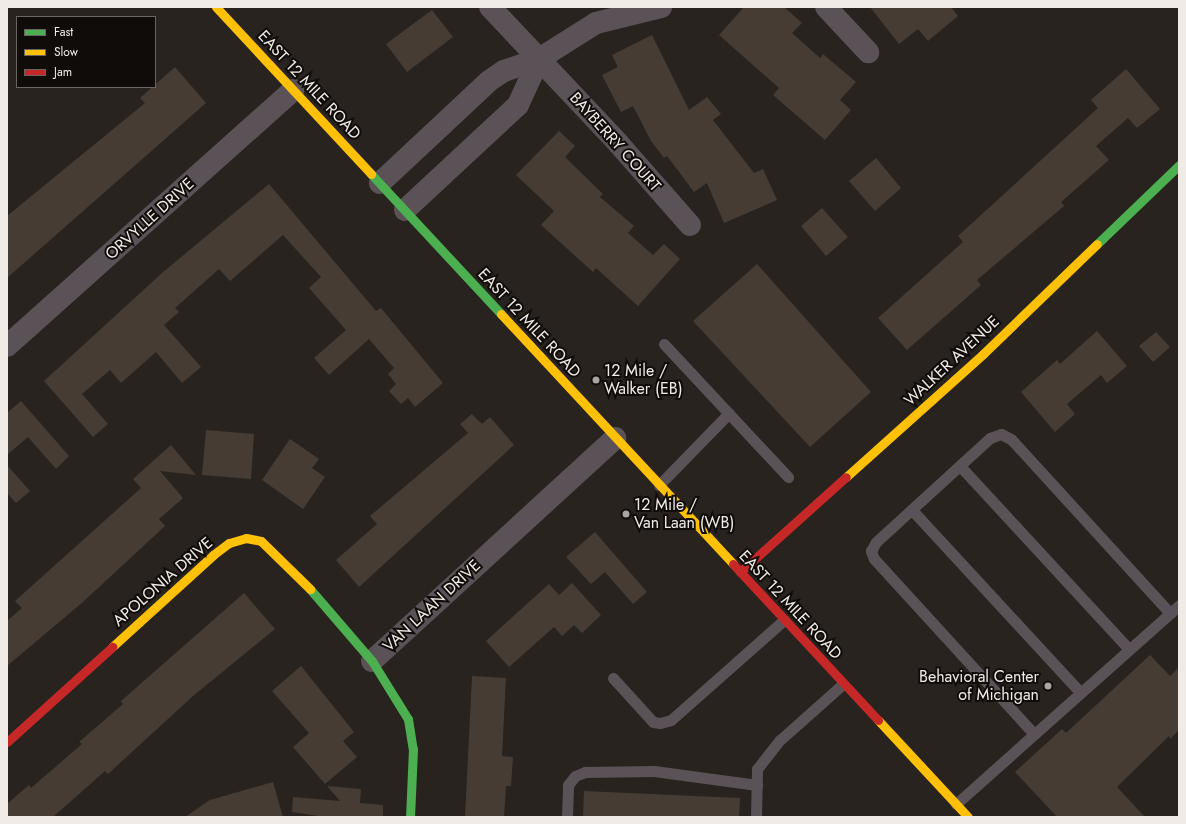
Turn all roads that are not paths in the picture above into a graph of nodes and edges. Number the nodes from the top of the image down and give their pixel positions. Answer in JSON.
{"nodes":[{"id":1,"x":216,"y":7,"type":"edge"},
{"id":2,"x":490,"y":7,"type":"edge"},
{"id":3,"x":661,"y":7,"type":"edge"},
{"id":4,"x":826,"y":7,"type":"edge"},
{"id":5,"x":868,"y":52,"type":"dead end"},
{"id":6,"x":539,"y":59,"type":"junction"},
{"id":7,"x":293,"y":90,"type":"junction"},
{"id":8,"x":1179,"y":165,"type":"edge"},
{"id":9,"x":380,"y":183,"type":"junction"},
{"id":10,"x":405,"y":210,"type":"junction"},
{"id":11,"x":690,"y":225,"type":"dead end"},
{"id":12,"x":664,"y":344,"type":"dead end"},
{"id":13,"x":7,"y":346,"type":"edge"},
{"id":14,"x":729,"y":413,"type":"junction"},
{"id":15,"x":615,"y":438,"type":"junction"},
{"id":16,"x":960,"y":466,"type":"junction"},
{"id":17,"x":788,"y":477,"type":"dead end"},
{"id":18,"x":659,"y":485,"type":"junction"},
{"id":19,"x":912,"y":510,"type":"junction"},
{"id":20,"x":740,"y":572,"type":"junction"},
{"id":21,"x":1179,"y":605,"type":"edge"},
{"id":22,"x":1170,"y":613,"type":"junction"},
{"id":23,"x":784,"y":620,"type":"junction"},
{"id":24,"x":1129,"y":649,"type":"junction"},
{"id":25,"x":372,"y":661,"type":"junction"},
{"id":26,"x":613,"y":678,"type":"dead end"},
{"id":27,"x":844,"y":684,"type":"junction"},
{"id":28,"x":1080,"y":692,"type":"junction"},
{"id":29,"x":1034,"y":734,"type":"junction"},
{"id":30,"x":7,"y":742,"type":"edge"},
{"id":31,"x":757,"y":785,"type":"junction"},
{"id":32,"x":956,"y":804,"type":"junction"},
{"id":33,"x":410,"y":817,"type":"edge"},
{"id":34,"x":567,"y":817,"type":"edge"},
{"id":35,"x":756,"y":817,"type":"edge"},
{"id":36,"x":968,"y":817,"type":"edge"}],
"edges":[{"from":1,"to":7,"type":"street","name":"EAST 12 MILE ROAD"},
{"from":2,"to":6,"type":"street","name":"BAYBERRY COURT"},
{"from":3,"to":6,"type":"street"},
{"from":4,"to":5,"type":"street"},
{"from":6,"to":9,"type":"street"},
{"from":6,"to":10,"type":"street"},
{"from":6,"to":11,"type":"street","name":"BAYBERRY COURT"},
{"from":7,"to":9,"type":"street","name":"EAST 12 MILE ROAD"},
{"from":7,"to":13,"type":"street","name":"ORVYLLE DRIVE"},
{"from":8,"to":20,"type":"street","name":"WALKER AVENUE"},
{"from":9,"to":10,"type":"street","name":"EAST 12 MILE ROAD"},
{"from":10,"to":15,"type":"street","name":"EAST 12 MILE ROAD"},
{"from":12,"to":14,"type":"lane"},
{"from":14,"to":17,"type":"lane"},
{"from":14,"to":18,"type":"lane"},
{"from":15,"to":18,"type":"street","name":"EAST 12 MILE ROAD"},
{"from":15,"to":25,"type":"street","name":"VAN LAAN DRIVE"},
{"from":16,"to":19,"type":"lane"},
{"from":16,"to":22,"type":"lane"},
{"from":16,"to":24,"type":"lane"},
{"from":18,"to":20,"type":"street","name":"EAST 12 MILE ROAD"},
{"from":19,"to":28,"type":"lane"},
{"from":19,"to":29,"type":"lane"},
{"from":20,"to":23,"type":"street","name":"EAST 12 MILE ROAD"},
{"from":21,"to":22,"type":"lane"},
{"from":22,"to":24,"type":"lane"},
{"from":23,"to":26,"type":"lane"},
{"from":23,"to":27,"type":"street","name":"EAST 12 MILE ROAD"},
{"from":24,"to":28,"type":"lane"},
{"from":25,"to":30,"type":"street","name":"APOLONIA DRIVE"},
{"from":25,"to":33,"type":"street","name":"VAN LAAN DRIVE"},
{"from":27,"to":31,"type":"lane"},
{"from":27,"to":32,"type":"street","name":"EAST 12 MILE ROAD"},
{"from":28,"to":29,"type":"lane"},
{"from":29,"to":32,"type":"lane"},
{"from":31,"to":34,"type":"lane"},
{"from":31,"to":35,"type":"lane"},
{"from":32,"to":36,"type":"street","name":"EAST 12 MILE ROAD"}]}
